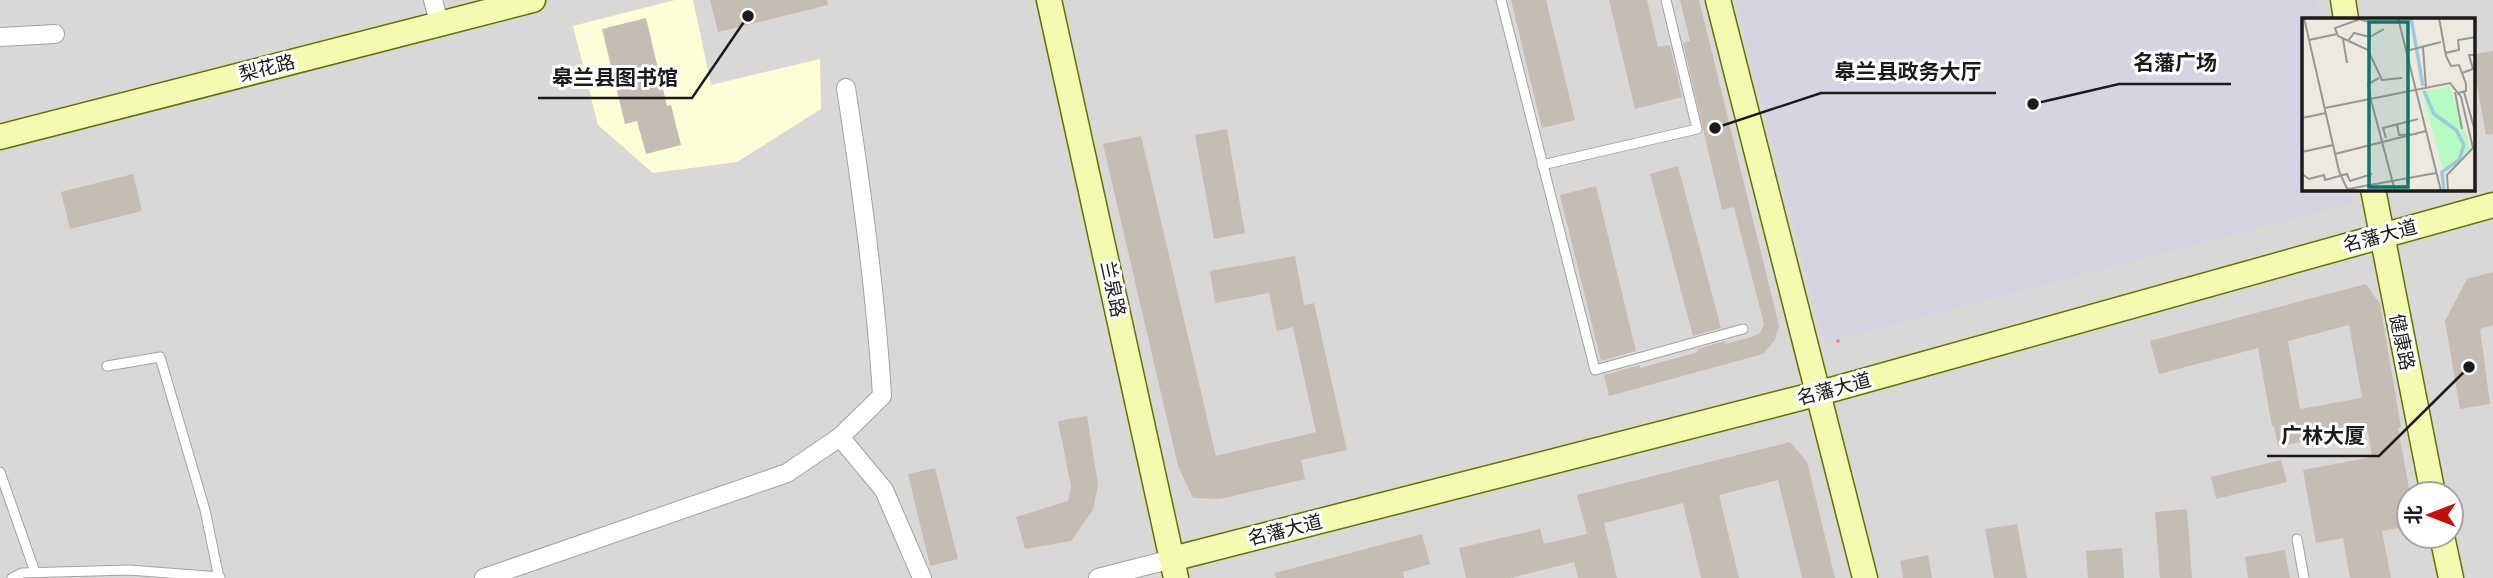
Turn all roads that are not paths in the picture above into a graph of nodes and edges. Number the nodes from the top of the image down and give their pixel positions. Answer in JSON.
{"nodes":[{"id":1,"x":533,"y":0,"type":"edge"},
{"id":2,"x":1049,"y":0,"type":"edge"},
{"id":3,"x":1501,"y":0,"type":"edge"},
{"id":4,"x":1666,"y":0,"type":"edge"},
{"id":5,"x":1718,"y":0,"type":"edge"},
{"id":6,"x":2343,"y":0,"type":"edge"},
{"id":7,"x":436,"y":12,"type":"edge"},
{"id":8,"x":2346,"y":18,"type":"edge"},
{"id":9,"x":55,"y":34,"type":"dead end"},
{"id":10,"x":0,"y":37,"type":"edge"},
{"id":11,"x":846,"y":88,"type":"dead end"},
{"id":12,"x":0,"y":136,"type":"edge"},
{"id":13,"x":1542,"y":165,"type":"junction"},
{"id":14,"x":2373,"y":191,"type":"edge"},
{"id":15,"x":2493,"y":205,"type":"edge"},
{"id":16,"x":2381,"y":236,"type":"junction"},
{"id":17,"x":1743,"y":329,"type":"dead end"},
{"id":18,"x":107,"y":366,"type":"dead end"},
{"id":19,"x":1820,"y":393,"type":"junction"},
{"id":20,"x":840,"y":437,"type":"junction"},
{"id":21,"x":0,"y":472,"type":"edge"},
{"id":22,"x":2430,"y":480,"type":"edge"},
{"id":23,"x":2297,"y":539,"type":"dead end"},
{"id":24,"x":2445,"y":550,"type":"edge"},
{"id":25,"x":1174,"y":569,"type":"edge"},
{"id":26,"x":35,"y":572,"type":"junction"},
{"id":27,"x":219,"y":577,"type":"edge"},
{"id":28,"x":12,"y":578,"type":"edge"},
{"id":29,"x":484,"y":578,"type":"edge"},
{"id":30,"x":922,"y":578,"type":"edge"},
{"id":31,"x":1098,"y":578,"type":"edge"},
{"id":32,"x":1865,"y":578,"type":"edge"},
{"id":33,"x":2304,"y":578,"type":"edge"},
{"id":34,"x":2451,"y":578,"type":"edge"}],
"edges":[{"from":1,"to":7,"type":"main road","name":"梨花路"},
{"from":2,"to":25,"type":"main road","name":"兰泉路"},
{"from":3,"to":13,"type":"lane"},
{"from":4,"to":13,"type":"lane"},
{"from":5,"to":19,"type":"main road"},
{"from":6,"to":8,"type":"main road"},
{"from":7,"to":12,"type":"main road","name":"梨花路"},
{"from":9,"to":10,"type":"street"},
{"from":11,"to":20,"type":"street"},
{"from":13,"to":17,"type":"lane"},
{"from":14,"to":16,"type":"main road","name":"健康路"},
{"from":15,"to":16,"type":"main road","name":"名藩大道"},
{"from":16,"to":19,"type":"main road","name":"名藩大道"},
{"from":16,"to":22,"type":"main road","name":"健康路"},
{"from":18,"to":27,"type":"lane"},
{"from":19,"to":25,"type":"main road","name":"名藩大道"},
{"from":19,"to":32,"type":"main road"},
{"from":20,"to":29,"type":"street"},
{"from":20,"to":30,"type":"street"},
{"from":21,"to":26,"type":"lane"},
{"from":23,"to":33,"type":"lane"},
{"from":24,"to":34,"type":"main road"},
{"from":25,"to":31,"type":"street"},
{"from":26,"to":27,"type":"lane"},
{"from":26,"to":28,"type":"lane"}]}
